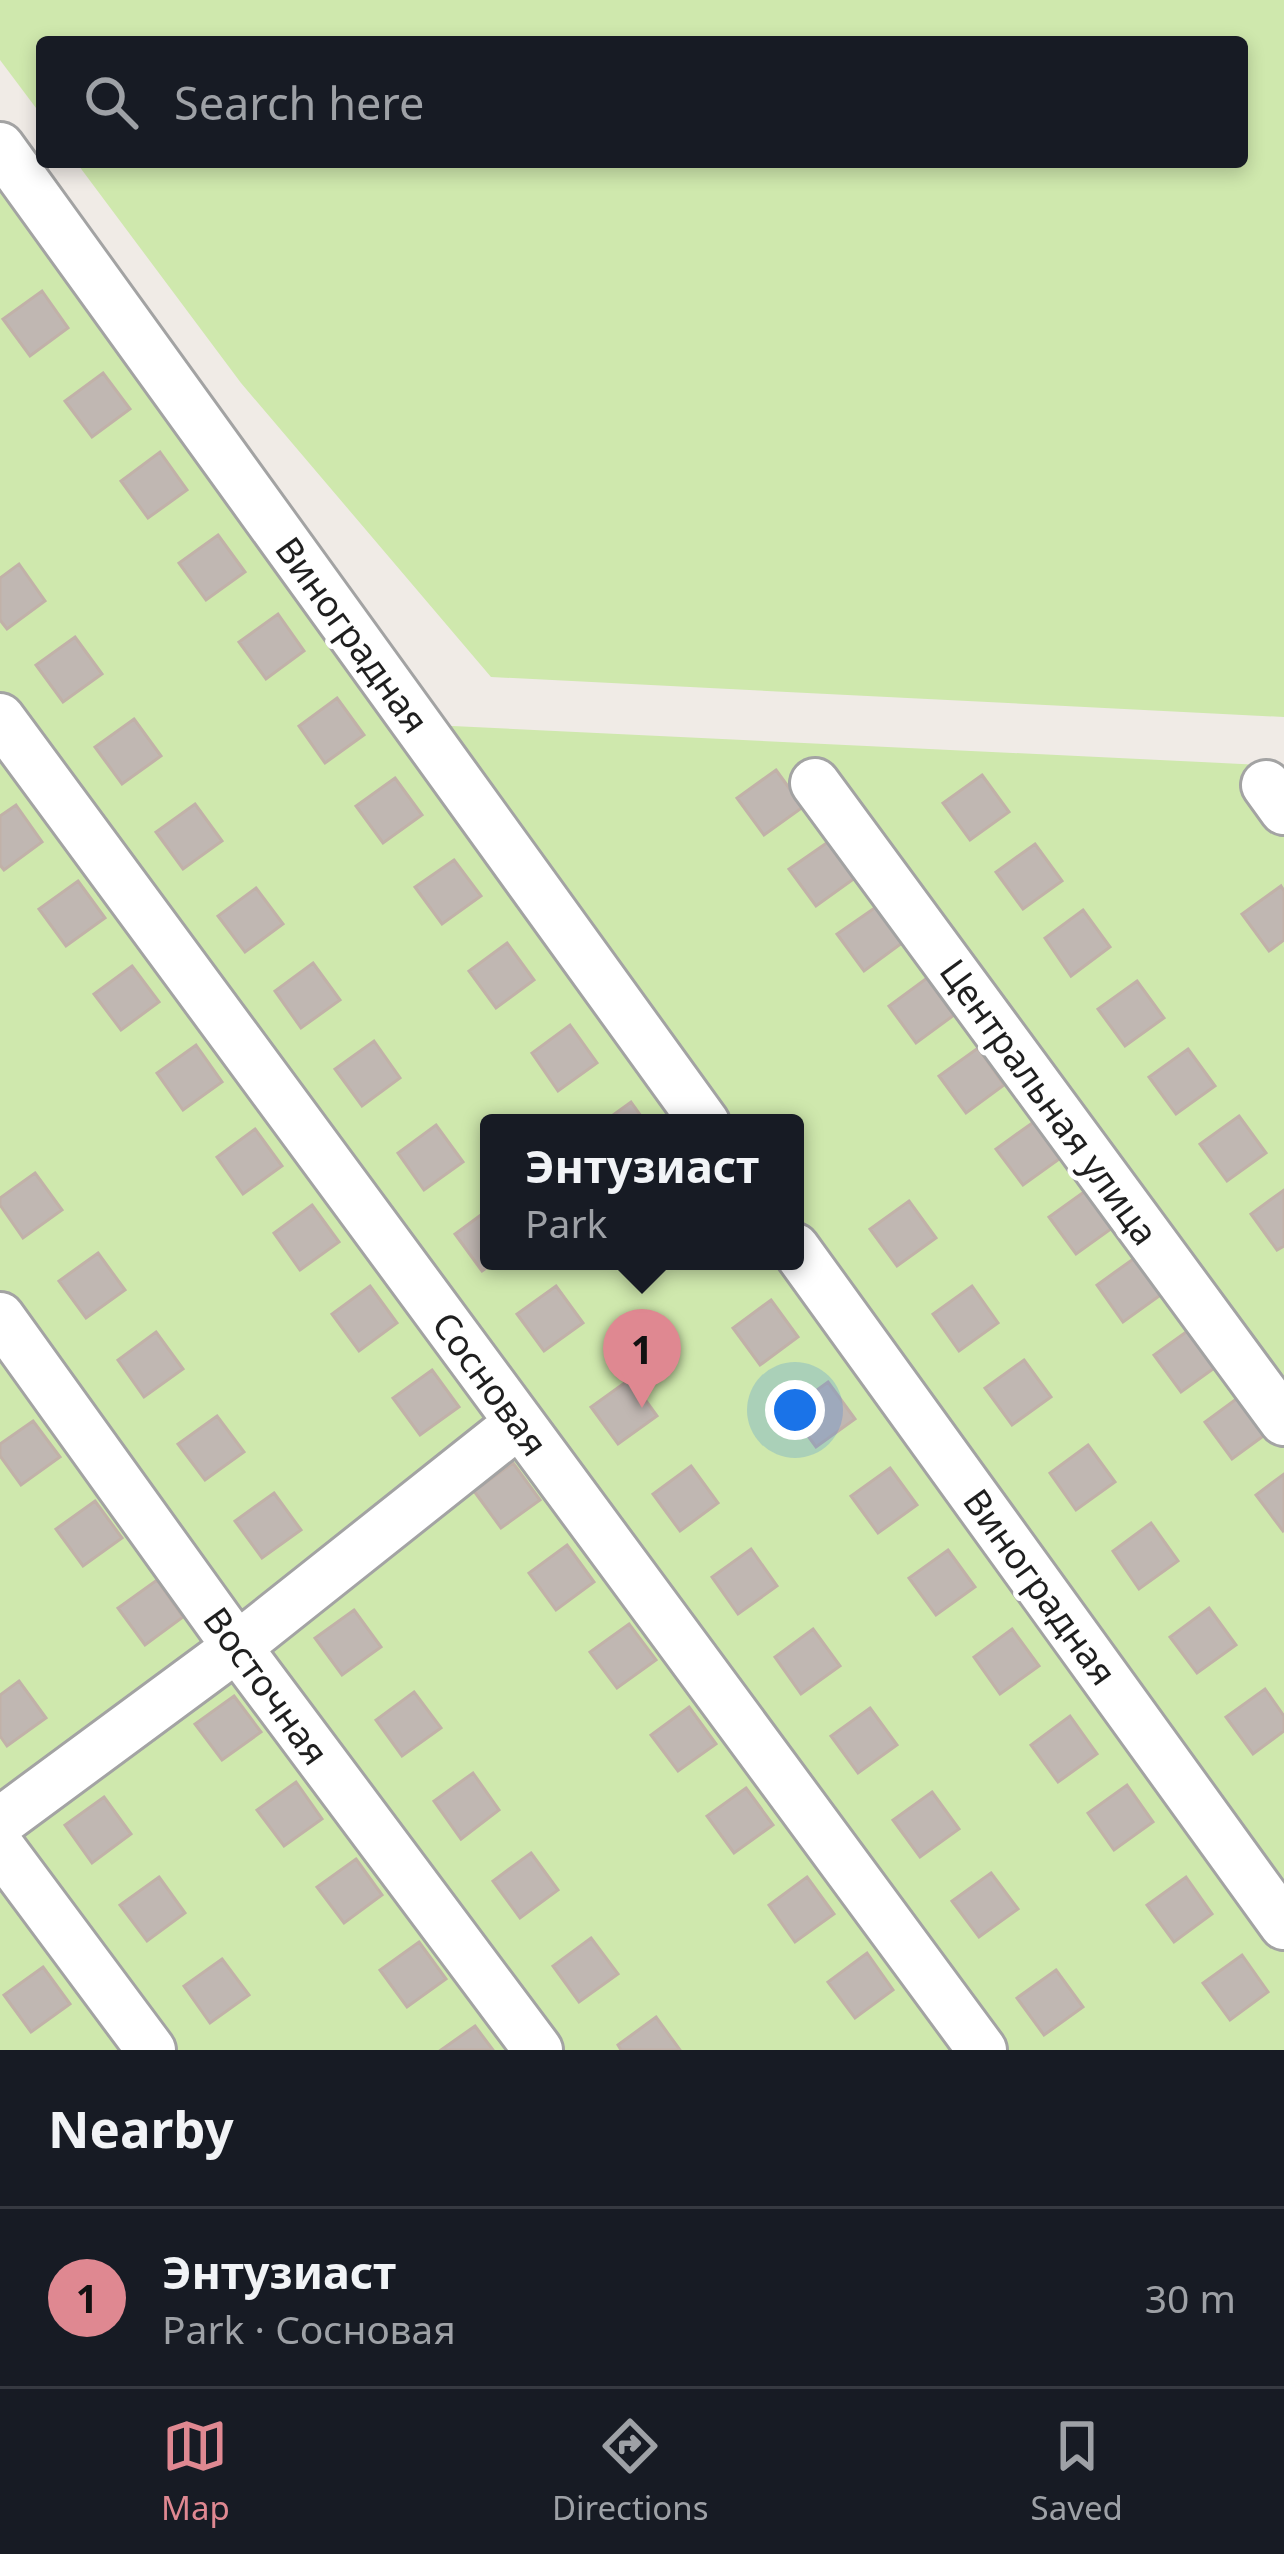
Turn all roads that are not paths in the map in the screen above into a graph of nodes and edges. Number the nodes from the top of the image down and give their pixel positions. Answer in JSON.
{"nodes":[{"id":1,"x":0,"y":147,"type":"edge"},
{"id":2,"x":0,"y":718,"type":"edge"},
{"id":3,"x":814,"y":783,"type":"dead end"},
{"id":4,"x":698,"y":1114,"type":"edge"},
{"id":5,"x":804,"y":1260,"type":"edge"},
{"id":6,"x":0,"y":1317,"type":"edge"},
{"id":7,"x":1284,"y":1421,"type":"edge"},
{"id":8,"x":519,"y":1424,"type":"junction"},
{"id":9,"x":237,"y":1647,"type":"junction"},
{"id":10,"x":0,"y":1822,"type":"edge"},
{"id":11,"x":0,"y":1846,"type":"edge"},
{"id":12,"x":1284,"y":1925,"type":"edge"},
{"id":13,"x":151,"y":2050,"type":"edge"},
{"id":14,"x":538,"y":2050,"type":"edge"},
{"id":15,"x":982,"y":2050,"type":"edge"}],
"edges":[{"from":1,"to":4,"type":"street","name":"Виноградная"},
{"from":2,"to":8,"type":"street","name":"Сосновая"},
{"from":3,"to":7,"type":"street","name":"Центральная улица"},
{"from":5,"to":12,"type":"street","name":"Виноградная"},
{"from":6,"to":9,"type":"street","name":"Восточная"},
{"from":8,"to":9,"type":"street"},
{"from":8,"to":15,"type":"street","name":"Сосновая"},
{"from":9,"to":10,"type":"street"},
{"from":9,"to":14,"type":"street","name":"Восточная"},
{"from":11,"to":13,"type":"street"}]}
